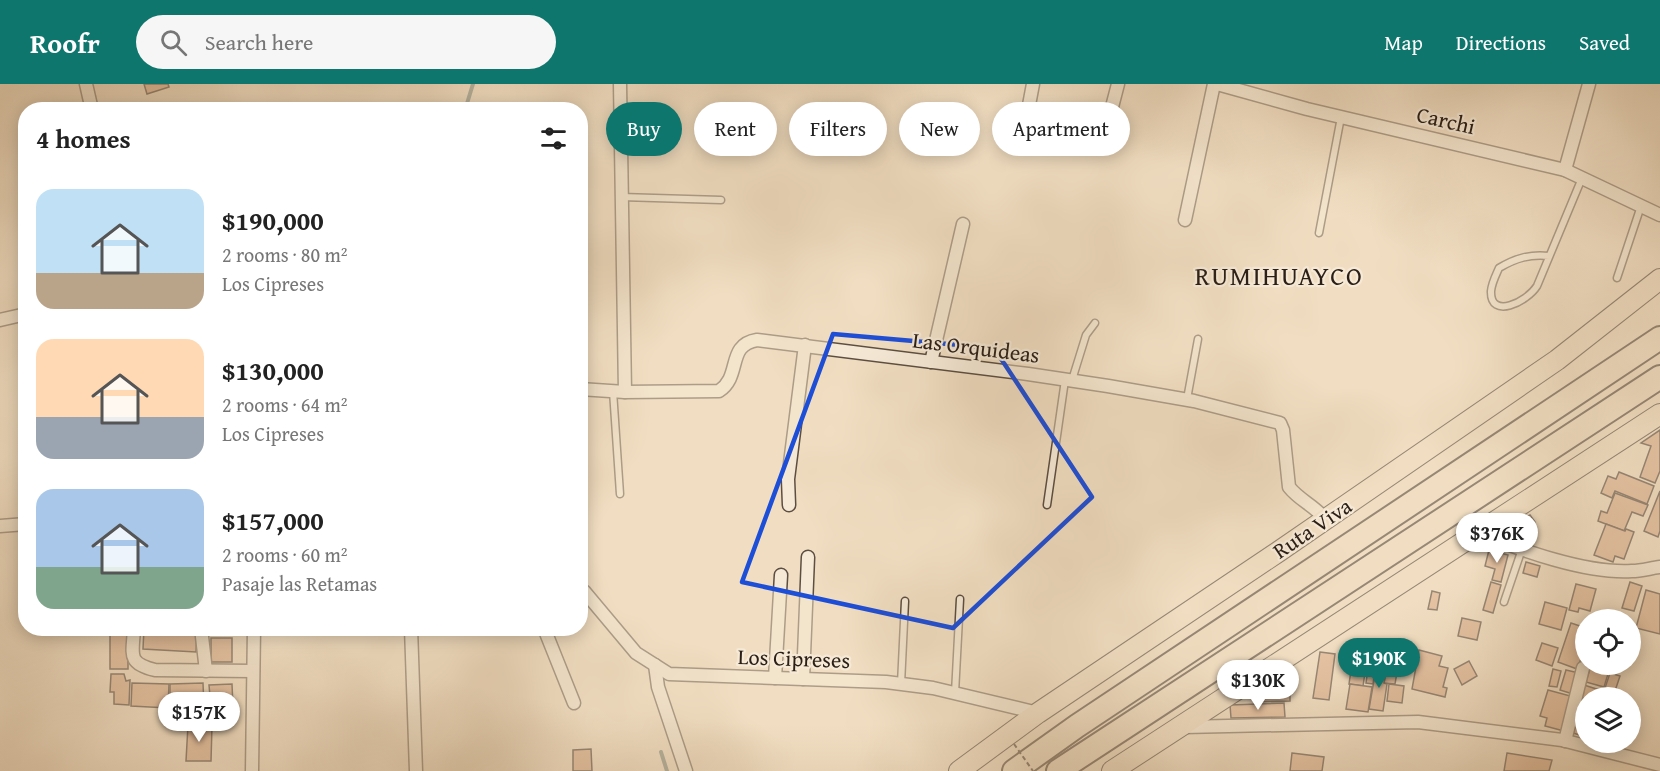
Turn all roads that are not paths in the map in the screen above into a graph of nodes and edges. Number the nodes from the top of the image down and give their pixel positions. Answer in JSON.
{"nodes":[{"id":1,"x":86,"y":84,"type":"edge"},
{"id":2,"x":620,"y":84,"type":"edge"},
{"id":3,"x":1033,"y":84,"type":"edge"},
{"id":4,"x":1118,"y":84,"type":"edge"},
{"id":5,"x":1216,"y":84,"type":"edge"},
{"id":6,"x":1589,"y":84,"type":"edge"},
{"id":7,"x":90,"y":102,"type":"edge"},
{"id":8,"x":1030,"y":102,"type":"edge"},
{"id":9,"x":1113,"y":102,"type":"edge"},
{"id":10,"x":1341,"y":117,"type":"junction"},
{"id":11,"x":1565,"y":170,"type":"junction"},
{"id":12,"x":1582,"y":178,"type":"junction"},
{"id":13,"x":621,"y":197,"type":"junction"},
{"id":14,"x":721,"y":200,"type":"dead end"},
{"id":15,"x":1641,"y":206,"type":"junction"},
{"id":16,"x":1660,"y":215,"type":"edge"},
{"id":17,"x":1185,"y":220,"type":"dead end"},
{"id":18,"x":963,"y":224,"type":"dead end"},
{"id":19,"x":1318,"y":234,"type":"dead end"},
{"id":20,"x":1549,"y":256,"type":"junction"},
{"id":21,"x":1617,"y":278,"type":"dead end"},
{"id":22,"x":1660,"y":279,"type":"edge"},
{"id":23,"x":18,"y":316,"type":"edge"},
{"id":24,"x":0,"y":320,"type":"edge"},
{"id":25,"x":1095,"y":322,"type":"dead end"},
{"id":26,"x":1660,"y":338,"type":"edge"},
{"id":27,"x":1198,"y":339,"type":"dead end"},
{"id":28,"x":805,"y":345,"type":"junction"},
{"id":29,"x":931,"y":362,"type":"junction"},
{"id":30,"x":1660,"y":377,"type":"edge"},
{"id":31,"x":1068,"y":380,"type":"junction"},
{"id":32,"x":588,"y":389,"type":"edge"},
{"id":33,"x":619,"y":391,"type":"junction"},
{"id":34,"x":1187,"y":399,"type":"junction"},
{"id":35,"x":1660,"y":414,"type":"edge"},
{"id":36,"x":620,"y":494,"type":"dead end"},
{"id":37,"x":789,"y":505,"type":"dead end"},
{"id":38,"x":1047,"y":505,"type":"dead end"},
{"id":39,"x":1325,"y":519,"type":"junction"},
{"id":40,"x":18,"y":525,"type":"edge"},
{"id":41,"x":0,"y":526,"type":"edge"},
{"id":42,"x":1478,"y":533,"type":"junction"},
{"id":43,"x":1522,"y":548,"type":"junction"},
{"id":44,"x":808,"y":557,"type":"dead end"},
{"id":45,"x":1660,"y":567,"type":"edge"},
{"id":46,"x":782,"y":575,"type":"dead end"},
{"id":47,"x":588,"y":598,"type":"edge"},
{"id":48,"x":960,"y":599,"type":"dead end"},
{"id":49,"x":905,"y":601,"type":"dead end"},
{"id":50,"x":1504,"y":602,"type":"dead end"},
{"id":51,"x":133,"y":636,"type":"edge"},
{"id":52,"x":202,"y":636,"type":"edge"},
{"id":53,"x":254,"y":636,"type":"edge"},
{"id":54,"x":411,"y":636,"type":"edge"},
{"id":55,"x":547,"y":636,"type":"edge"},
{"id":56,"x":655,"y":665,"type":"junction"},
{"id":57,"x":206,"y":671,"type":"junction"},
{"id":58,"x":254,"y":671,"type":"junction"},
{"id":59,"x":1581,"y":675,"type":"edge"},
{"id":60,"x":775,"y":678,"type":"junction"},
{"id":61,"x":803,"y":679,"type":"junction"},
{"id":62,"x":902,"y":684,"type":"junction"},
{"id":63,"x":956,"y":693,"type":"junction"},
{"id":64,"x":574,"y":703,"type":"dead end"},
{"id":65,"x":1038,"y":713,"type":"junction"},
{"id":66,"x":1180,"y":727,"type":"junction"},
{"id":67,"x":1565,"y":741,"type":"junction"},
{"id":68,"x":1660,"y":765,"type":"edge"},
{"id":69,"x":252,"y":771,"type":"edge"},
{"id":70,"x":416,"y":771,"type":"edge"},
{"id":71,"x":686,"y":771,"type":"edge"},
{"id":72,"x":959,"y":771,"type":"edge"},
{"id":73,"x":1014,"y":771,"type":"edge"},
{"id":74,"x":1058,"y":771,"type":"edge"},
{"id":75,"x":1112,"y":771,"type":"edge"}],
"edges":[{"from":1,"to":7,"type":"street"},
{"from":2,"to":13,"type":"street"},
{"from":3,"to":8,"type":"street"},
{"from":4,"to":9,"type":"street"},
{"from":5,"to":10,"type":"street","name":"Carchi"},
{"from":5,"to":17,"type":"street"},
{"from":6,"to":11,"type":"street"},
{"from":10,"to":11,"type":"street","name":"Carchi"},
{"from":10,"to":19,"type":"lane"},
{"from":11,"to":12,"type":"street","name":"Carchi"},
{"from":12,"to":15,"type":"street","name":"Carchi"},
{"from":12,"to":20,"type":"lane"},
{"from":13,"to":14,"type":"lane"},
{"from":13,"to":33,"type":"street"},
{"from":15,"to":16,"type":"street","name":"Carchi"},
{"from":15,"to":21,"type":"lane"},
{"from":18,"to":29,"type":"street"},
{"from":20,"to":20,"type":"lane"},
{"from":22,"to":39,"type":"main road","name":"Ruta Viva"},
{"from":23,"to":24,"type":"street"},
{"from":25,"to":31,"type":"lane"},
{"from":26,"to":73,"type":"highway","name":"Ruta Viva"},
{"from":27,"to":34,"type":"lane"},
{"from":28,"to":29,"type":"street","name":"Las Orquideas"},
{"from":28,"to":33,"type":"street","name":"Las Orquideas"},
{"from":28,"to":37,"type":"street"},
{"from":29,"to":31,"type":"street","name":"Las Orquideas"},
{"from":30,"to":74,"type":"highway"},
{"from":31,"to":34,"type":"street","name":"Las Orquideas"},
{"from":31,"to":38,"type":"lane"},
{"from":32,"to":33,"type":"street","name":"Las Orquideas"},
{"from":33,"to":36,"type":"lane"},
{"from":34,"to":39,"type":"street","name":"Las Orquideas"},
{"from":35,"to":42,"type":"main road"},
{"from":39,"to":65,"type":"main road","name":"Ruta Viva"},
{"from":40,"to":41,"type":"street"},
{"from":42,"to":43,"type":"street"},
{"from":42,"to":66,"type":"main road"},
{"from":43,"to":45,"type":"street"},
{"from":43,"to":50,"type":"lane"},
{"from":44,"to":61,"type":"street"},
{"from":46,"to":60,"type":"street"},
{"from":47,"to":56,"type":"street","name":"Los Cipreses"},
{"from":48,"to":63,"type":"lane"},
{"from":49,"to":62,"type":"lane"},
{"from":51,"to":57,"type":"street"},
{"from":52,"to":57,"type":"street"},
{"from":53,"to":58,"type":"street"},
{"from":54,"to":70,"type":"street"},
{"from":55,"to":64,"type":"street"},
{"from":56,"to":60,"type":"street","name":"Los Cipreses"},
{"from":56,"to":71,"type":"street"},
{"from":57,"to":58,"type":"street"},
{"from":58,"to":69,"type":"street"},
{"from":59,"to":67,"type":"street"},
{"from":60,"to":61,"type":"street","name":"Los Cipreses"},
{"from":61,"to":62,"type":"street","name":"Los Cipreses"},
{"from":62,"to":63,"type":"street","name":"Los Cipreses"},
{"from":63,"to":65,"type":"street","name":"Los Cipreses"},
{"from":65,"to":72,"type":"main road","name":"Ruta Viva"},
{"from":66,"to":67,"type":"street"},
{"from":66,"to":75,"type":"main road"},
{"from":67,"to":68,"type":"street"}]}
